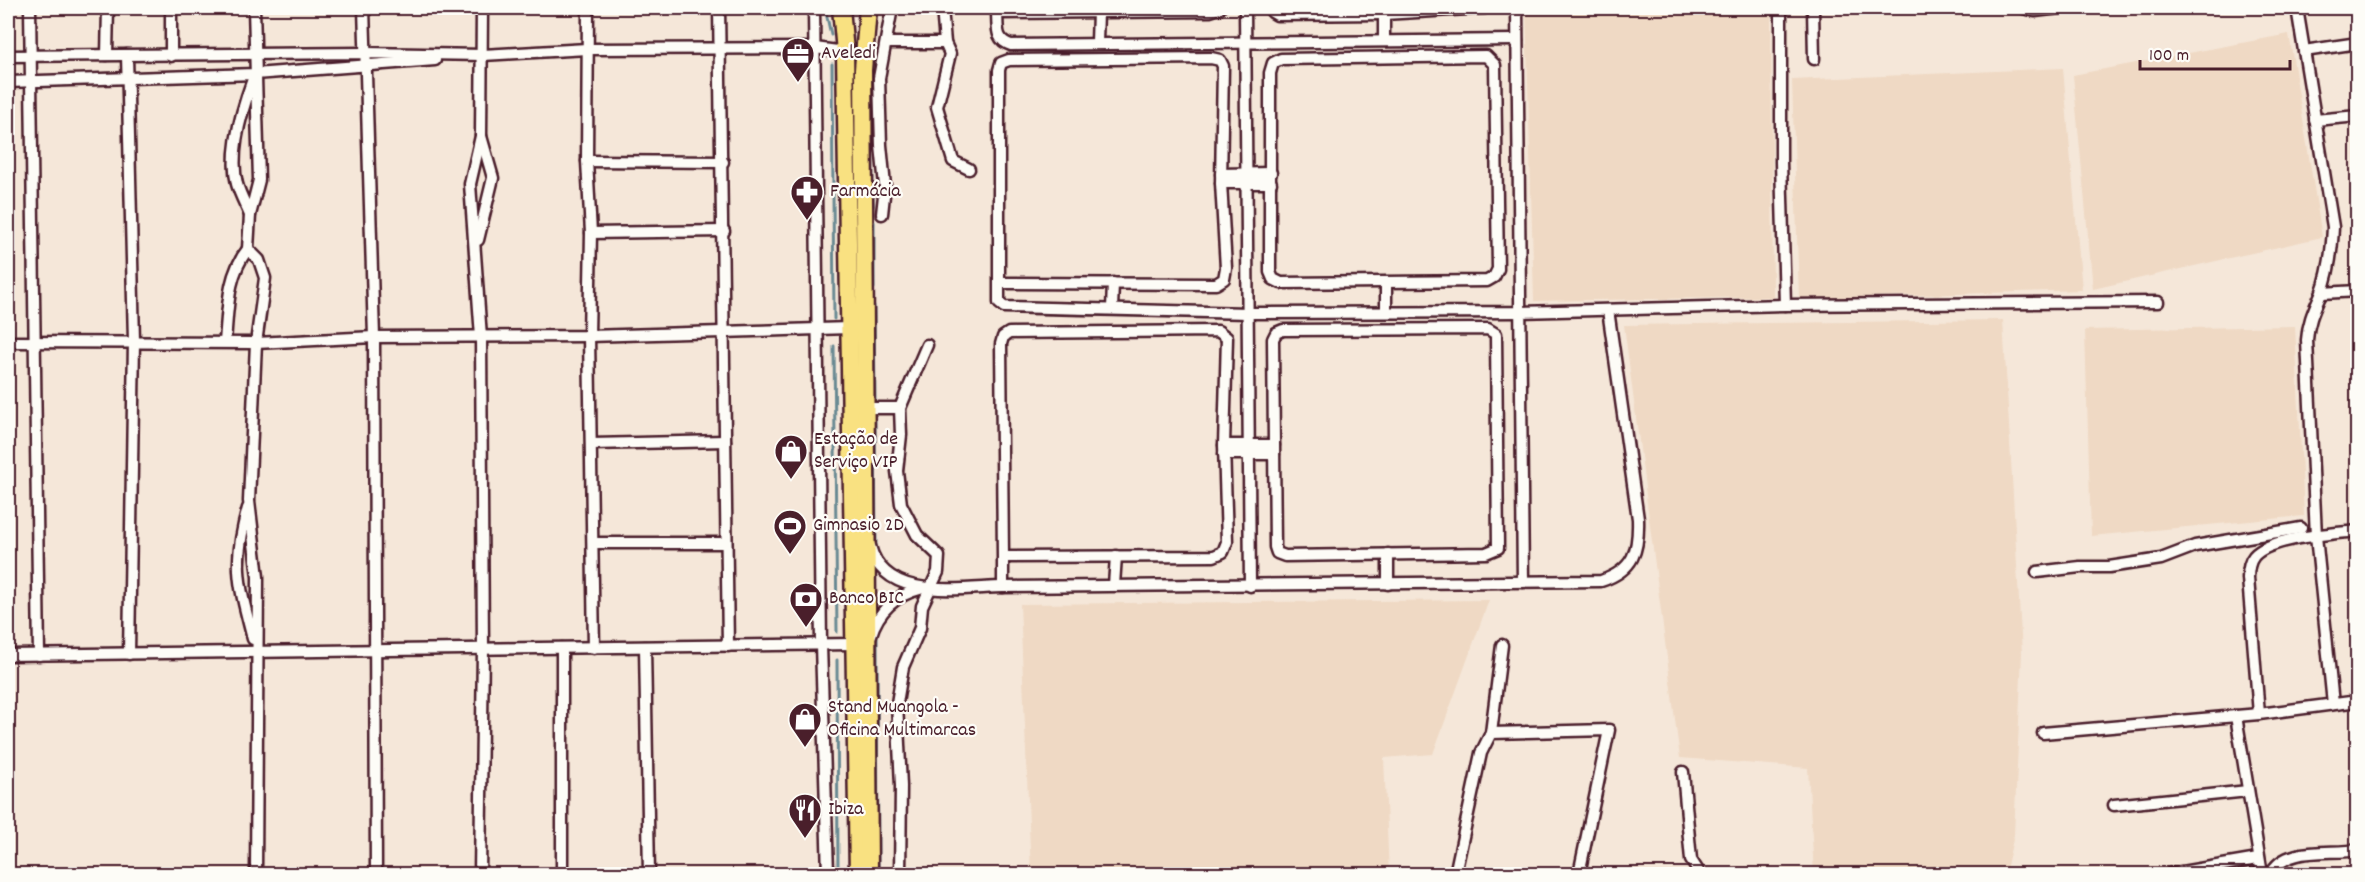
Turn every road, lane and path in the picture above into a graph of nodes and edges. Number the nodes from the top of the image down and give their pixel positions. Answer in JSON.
{"nodes":[{"id":1,"x":30,"y":8,"type":"edge"},
{"id":2,"x":108,"y":8,"type":"edge"},
{"id":3,"x":171,"y":8,"type":"edge"},
{"id":4,"x":254,"y":8,"type":"edge"},
{"id":5,"x":364,"y":8,"type":"edge"},
{"id":6,"x":482,"y":8,"type":"edge"},
{"id":7,"x":588,"y":8,"type":"edge"},
{"id":8,"x":719,"y":8,"type":"edge"},
{"id":9,"x":814,"y":8,"type":"edge"},
{"id":10,"x":841,"y":8,"type":"edge"},
{"id":11,"x":868,"y":8,"type":"edge"},
{"id":12,"x":892,"y":8,"type":"edge"},
{"id":13,"x":942,"y":8,"type":"edge"},
{"id":14,"x":1220,"y":8,"type":"edge"},
{"id":15,"x":1245,"y":8,"type":"edge"},
{"id":16,"x":1270,"y":8,"type":"edge"},
{"id":17,"x":1485,"y":8,"type":"edge"},
{"id":18,"x":1517,"y":8,"type":"edge"},
{"id":19,"x":1781,"y":8,"type":"edge"},
{"id":20,"x":1813,"y":8,"type":"edge"},
{"id":21,"x":2024,"y":8,"type":"edge"},
{"id":22,"x":2060,"y":8,"type":"edge"},
{"id":23,"x":2297,"y":8,"type":"edge"},
{"id":24,"x":997,"y":10,"type":"edge"},
{"id":25,"x":1098,"y":12,"type":"junction"},
{"id":26,"x":1384,"y":14,"type":"junction"},
{"id":27,"x":1384,"y":40,"type":"junction"},
{"id":28,"x":1517,"y":40,"type":"junction"},
{"id":29,"x":1245,"y":41,"type":"junction"},
{"id":30,"x":1097,"y":42,"type":"junction"},
{"id":31,"x":887,"y":43,"type":"junction"},
{"id":32,"x":945,"y":43,"type":"junction"},
{"id":33,"x":2358,"y":43,"type":"edge"},
{"id":34,"x":815,"y":48,"type":"junction"},
{"id":35,"x":587,"y":49,"type":"junction"},
{"id":36,"x":719,"y":49,"type":"junction"},
{"id":37,"x":2304,"y":51,"type":"junction"},
{"id":38,"x":845,"y":52,"type":"junction"},
{"id":39,"x":365,"y":53,"type":"junction"},
{"id":40,"x":107,"y":55,"type":"junction"},
{"id":41,"x":127,"y":55,"type":"junction"},
{"id":42,"x":483,"y":55,"type":"junction"},
{"id":43,"x":8,"y":56,"type":"edge"},
{"id":44,"x":171,"y":56,"type":"junction"},
{"id":45,"x":255,"y":56,"type":"junction"},
{"id":46,"x":29,"y":58,"type":"junction"},
{"id":47,"x":1814,"y":58,"type":"dead end"},
{"id":48,"x":365,"y":68,"type":"junction"},
{"id":49,"x":255,"y":74,"type":"junction"},
{"id":50,"x":128,"y":76,"type":"junction"},
{"id":51,"x":8,"y":82,"type":"edge"},
{"id":52,"x":29,"y":82,"type":"junction"},
{"id":53,"x":2358,"y":116,"type":"edge"},
{"id":54,"x":2315,"y":120,"type":"junction"},
{"id":55,"x":481,"y":136,"type":"junction"},
{"id":56,"x":587,"y":161,"type":"junction"},
{"id":57,"x":723,"y":162,"type":"junction"},
{"id":58,"x":969,"y":169,"type":"dead end"},
{"id":59,"x":1221,"y":178,"type":"junction"},
{"id":60,"x":1246,"y":178,"type":"junction"},
{"id":61,"x":1271,"y":178,"type":"junction"},
{"id":62,"x":882,"y":214,"type":"dead end"},
{"id":63,"x":250,"y":215,"type":"junction"},
{"id":64,"x":724,"y":231,"type":"junction"},
{"id":65,"x":591,"y":233,"type":"junction"},
{"id":66,"x":476,"y":246,"type":"junction"},
{"id":67,"x":248,"y":249,"type":"junction"},
{"id":68,"x":1000,"y":283,"type":"junction"},
{"id":69,"x":1113,"y":283,"type":"junction"},
{"id":70,"x":1386,"y":283,"type":"junction"},
{"id":71,"x":2358,"y":291,"type":"edge"},
{"id":72,"x":2322,"y":293,"type":"junction"},
{"id":73,"x":2158,"y":302,"type":"dead end"},
{"id":74,"x":1785,"y":305,"type":"junction"},
{"id":75,"x":1112,"y":309,"type":"junction"},
{"id":76,"x":1608,"y":310,"type":"junction"},
{"id":77,"x":1386,"y":312,"type":"junction"},
{"id":78,"x":1520,"y":312,"type":"junction"},
{"id":79,"x":1248,"y":313,"type":"junction"},
{"id":80,"x":849,"y":328,"type":"junction"},
{"id":81,"x":820,"y":330,"type":"junction"},
{"id":82,"x":725,"y":331,"type":"junction"},
{"id":83,"x":589,"y":336,"type":"junction"},
{"id":84,"x":374,"y":337,"type":"junction"},
{"id":85,"x":481,"y":337,"type":"junction"},
{"id":86,"x":34,"y":341,"type":"junction"},
{"id":87,"x":134,"y":341,"type":"junction"},
{"id":88,"x":8,"y":342,"type":"edge"},
{"id":89,"x":225,"y":342,"type":"junction"},
{"id":90,"x":256,"y":343,"type":"junction"},
{"id":91,"x":927,"y":345,"type":"dead end"},
{"id":92,"x":872,"y":408,"type":"junction"},
{"id":93,"x":900,"y":408,"type":"junction"},
{"id":94,"x":725,"y":441,"type":"junction"},
{"id":95,"x":592,"y":444,"type":"junction"},
{"id":96,"x":1224,"y":449,"type":"junction"},
{"id":97,"x":1249,"y":449,"type":"junction"},
{"id":98,"x":1274,"y":449,"type":"junction"},
{"id":99,"x":249,"y":501,"type":"junction"},
{"id":100,"x":2315,"y":518,"type":"junction"},
{"id":101,"x":2301,"y":528,"type":"junction"},
{"id":102,"x":2358,"y":531,"type":"edge"},
{"id":103,"x":867,"y":534,"type":"junction"},
{"id":104,"x":2316,"y":536,"type":"junction"},
{"id":105,"x":594,"y":543,"type":"junction"},
{"id":106,"x":726,"y":543,"type":"junction"},
{"id":107,"x":2283,"y":543,"type":"junction"},
{"id":108,"x":1388,"y":554,"type":"junction"},
{"id":109,"x":1116,"y":556,"type":"junction"},
{"id":110,"x":1002,"y":557,"type":"junction"},
{"id":111,"x":2037,"y":573,"type":"dead end"},
{"id":112,"x":1523,"y":582,"type":"junction"},
{"id":113,"x":1388,"y":584,"type":"junction"},
{"id":114,"x":1114,"y":585,"type":"junction"},
{"id":115,"x":1250,"y":586,"type":"junction"},
{"id":116,"x":1003,"y":587,"type":"junction"},
{"id":117,"x":926,"y":588,"type":"junction"},
{"id":118,"x":860,"y":644,"type":"junction"},
{"id":119,"x":821,"y":645,"type":"junction"},
{"id":120,"x":1502,"y":645,"type":"dead end"},
{"id":121,"x":728,"y":646,"type":"junction"},
{"id":122,"x":645,"y":647,"type":"junction"},
{"id":123,"x":562,"y":648,"type":"junction"},
{"id":124,"x":594,"y":648,"type":"junction"},
{"id":125,"x":483,"y":649,"type":"junction"},
{"id":126,"x":256,"y":651,"type":"junction"},
{"id":127,"x":376,"y":651,"type":"junction"},
{"id":128,"x":129,"y":654,"type":"junction"},
{"id":129,"x":8,"y":655,"type":"edge"},
{"id":130,"x":39,"y":655,"type":"junction"},
{"id":131,"x":2358,"y":701,"type":"edge"},
{"id":132,"x":2333,"y":704,"type":"junction"},
{"id":133,"x":2259,"y":714,"type":"junction"},
{"id":134,"x":2236,"y":716,"type":"junction"},
{"id":135,"x":1491,"y":733,"type":"junction"},
{"id":136,"x":2043,"y":733,"type":"dead end"},
{"id":137,"x":1683,"y":772,"type":"dead end"},
{"id":138,"x":2248,"y":791,"type":"junction"},
{"id":139,"x":2114,"y":805,"type":"dead end"},
{"id":140,"x":2358,"y":850,"type":"edge"},
{"id":141,"x":2258,"y":860,"type":"junction"},
{"id":142,"x":256,"y":874,"type":"edge"},
{"id":143,"x":376,"y":874,"type":"edge"},
{"id":144,"x":480,"y":874,"type":"edge"},
{"id":145,"x":562,"y":874,"type":"edge"},
{"id":146,"x":649,"y":874,"type":"edge"},
{"id":147,"x":828,"y":874,"type":"edge"},
{"id":148,"x":858,"y":874,"type":"edge"},
{"id":149,"x":869,"y":874,"type":"edge"},
{"id":150,"x":900,"y":874,"type":"edge"},
{"id":151,"x":1455,"y":874,"type":"edge"},
{"id":152,"x":1579,"y":874,"type":"edge"},
{"id":153,"x":1700,"y":874,"type":"edge"},
{"id":154,"x":2170,"y":874,"type":"edge"},
{"id":155,"x":2262,"y":874,"type":"edge"},
{"id":156,"x":2271,"y":874,"type":"edge"}],
"edges":[{"from":1,"to":46,"type":"street"},
{"from":2,"to":40,"type":"street"},
{"from":3,"to":44,"type":"street"},
{"from":4,"to":45,"type":"street"},
{"from":5,"to":39,"type":"street"},
{"from":6,"to":42,"type":"street"},
{"from":7,"to":35,"type":"street"},
{"from":8,"to":36,"type":"street"},
{"from":9,"to":34,"type":"street"},
{"from":10,"to":38,"type":"main road"},
{"from":11,"to":92,"type":"main road"},
{"from":12,"to":31,"type":"street"},
{"from":13,"to":32,"type":"street"},
{"from":14,"to":25,"type":"street"},
{"from":15,"to":29,"type":"street"},
{"from":16,"to":26,"type":"street"},
{"from":17,"to":26,"type":"street"},
{"from":18,"to":28,"type":"street"},
{"from":19,"to":74,"type":"street"},
{"from":20,"to":47,"type":"street"},
{"from":21,"to":22,"type":"street"},
{"from":23,"to":37,"type":"street"},
{"from":24,"to":25,"type":"street"},
{"from":24,"to":30,"type":"street"},
{"from":25,"to":30,"type":"street"},
{"from":26,"to":27,"type":"street"},
{"from":27,"to":28,"type":"street"},
{"from":27,"to":29,"type":"street"},
{"from":28,"to":78,"type":"street"},
{"from":29,"to":30,"type":"street"},
{"from":29,"to":60,"type":"street"},
{"from":31,"to":32,"type":"street"},
{"from":31,"to":62,"type":"street"},
{"from":32,"to":58,"type":"street"},
{"from":33,"to":37,"type":"street"},
{"from":34,"to":36,"type":"street"},
{"from":34,"to":38,"type":"street"},
{"from":34,"to":81,"type":"street"},
{"from":35,"to":36,"type":"street"},
{"from":35,"to":42,"type":"street"},
{"from":35,"to":56,"type":"street"},
{"from":36,"to":57,"type":"street"},
{"from":37,"to":54,"type":"street"},
{"from":38,"to":80,"type":"main road"},
{"from":39,"to":42,"type":"street"},
{"from":39,"to":45,"type":"street"},
{"from":39,"to":48,"type":"street"},
{"from":40,"to":41,"type":"street"},
{"from":40,"to":46,"type":"street"},
{"from":41,"to":44,"type":"street"},
{"from":41,"to":50,"type":"street"},
{"from":42,"to":48,"type":"street"},
{"from":42,"to":55,"type":"street"},
{"from":43,"to":46,"type":"street"},
{"from":44,"to":45,"type":"street"},
{"from":45,"to":49,"type":"street"},
{"from":46,"to":52,"type":"street"},
{"from":48,"to":49,"type":"street"},
{"from":48,"to":84,"type":"street"},
{"from":49,"to":50,"type":"street"},
{"from":49,"to":63,"type":"street"},
{"from":49,"to":63,"type":"street"},
{"from":50,"to":52,"type":"street"},
{"from":50,"to":87,"type":"street"},
{"from":51,"to":52,"type":"street"},
{"from":52,"to":86,"type":"street"},
{"from":53,"to":54,"type":"street"},
{"from":54,"to":72,"type":"street"},
{"from":55,"to":66,"type":"street"},
{"from":55,"to":66,"type":"street"},
{"from":56,"to":57,"type":"street"},
{"from":56,"to":65,"type":"street"},
{"from":57,"to":64,"type":"street"},
{"from":59,"to":60,"type":"street"},
{"from":59,"to":68,"type":"street"},
{"from":59,"to":69,"type":"street"},
{"from":60,"to":61,"type":"street"},
{"from":60,"to":79,"type":"street"},
{"from":61,"to":70,"type":"street"},
{"from":61,"to":70,"type":"street"},
{"from":63,"to":67,"type":"street"},
{"from":64,"to":65,"type":"street"},
{"from":64,"to":82,"type":"street"},
{"from":65,"to":83,"type":"street"},
{"from":66,"to":85,"type":"street"},
{"from":67,"to":89,"type":"street"},
{"from":67,"to":90,"type":"street"},
{"from":68,"to":69,"type":"street"},
{"from":68,"to":75,"type":"street"},
{"from":69,"to":75,"type":"street"},
{"from":70,"to":77,"type":"street"},
{"from":71,"to":72,"type":"street"},
{"from":72,"to":100,"type":"street"},
{"from":73,"to":74,"type":"street"},
{"from":74,"to":76,"type":"street"},
{"from":75,"to":79,"type":"street"},
{"from":76,"to":78,"type":"street"},
{"from":76,"to":112,"type":"street"},
{"from":77,"to":78,"type":"street"},
{"from":77,"to":79,"type":"street"},
{"from":78,"to":112,"type":"street"},
{"from":79,"to":97,"type":"street"},
{"from":80,"to":81,"type":"street"},
{"from":80,"to":118,"type":"main road"},
{"from":81,"to":82,"type":"street"},
{"from":81,"to":119,"type":"street"},
{"from":82,"to":83,"type":"street"},
{"from":82,"to":94,"type":"street"},
{"from":83,"to":85,"type":"street"},
{"from":83,"to":95,"type":"street"},
{"from":84,"to":85,"type":"street"},
{"from":84,"to":90,"type":"street"},
{"from":84,"to":127,"type":"street"},
{"from":85,"to":125,"type":"street"},
{"from":86,"to":87,"type":"street"},
{"from":86,"to":88,"type":"street"},
{"from":86,"to":130,"type":"street"},
{"from":87,"to":89,"type":"street"},
{"from":87,"to":128,"type":"street"},
{"from":89,"to":90,"type":"street"},
{"from":90,"to":99,"type":"street"},
{"from":91,"to":93,"type":"street"},
{"from":92,"to":93,"type":"street"},
{"from":92,"to":103,"type":"main road"},
{"from":93,"to":117,"type":"street"},
{"from":94,"to":95,"type":"street"},
{"from":94,"to":106,"type":"street"},
{"from":95,"to":105,"type":"street"},
{"from":96,"to":97,"type":"street"},
{"from":96,"to":109,"type":"street"},
{"from":96,"to":110,"type":"street"},
{"from":97,"to":98,"type":"street"},
{"from":97,"to":115,"type":"street"},
{"from":98,"to":108,"type":"street"},
{"from":98,"to":108,"type":"street"},
{"from":99,"to":126,"type":"street"},
{"from":99,"to":126,"type":"street"},
{"from":100,"to":101,"type":"street"},
{"from":100,"to":104,"type":"street"},
{"from":101,"to":107,"type":"street"},
{"from":101,"to":111,"type":"street"},
{"from":102,"to":104,"type":"street"},
{"from":103,"to":117,"type":"street"},
{"from":103,"to":118,"type":"main road"},
{"from":104,"to":107,"type":"street"},
{"from":104,"to":132,"type":"street"},
{"from":105,"to":106,"type":"street"},
{"from":105,"to":124,"type":"street"},
{"from":106,"to":121,"type":"street"},
{"from":107,"to":133,"type":"street"},
{"from":108,"to":113,"type":"street"},
{"from":109,"to":110,"type":"street"},
{"from":109,"to":114,"type":"street"},
{"from":110,"to":116,"type":"street"},
{"from":112,"to":113,"type":"street"},
{"from":113,"to":115,"type":"street"},
{"from":114,"to":115,"type":"street"},
{"from":114,"to":116,"type":"street"},
{"from":116,"to":117,"type":"street"},
{"from":117,"to":118,"type":"street"},
{"from":117,"to":150,"type":"street"},
{"from":118,"to":119,"type":"street"},
{"from":118,"to":148,"type":"main road"},
{"from":118,"to":149,"type":"main road"},
{"from":119,"to":121,"type":"street"},
{"from":119,"to":147,"type":"street"},
{"from":120,"to":135,"type":"street"},
{"from":121,"to":122,"type":"street"},
{"from":122,"to":124,"type":"street"},
{"from":122,"to":146,"type":"street"},
{"from":123,"to":124,"type":"street"},
{"from":123,"to":125,"type":"street"},
{"from":123,"to":145,"type":"street"},
{"from":125,"to":127,"type":"street"},
{"from":125,"to":144,"type":"street"},
{"from":126,"to":127,"type":"street"},
{"from":126,"to":128,"type":"street"},
{"from":126,"to":142,"type":"street"},
{"from":127,"to":143,"type":"street"},
{"from":128,"to":130,"type":"street"},
{"from":129,"to":130,"type":"street"},
{"from":131,"to":132,"type":"street"},
{"from":132,"to":133,"type":"street"},
{"from":133,"to":134,"type":"street"},
{"from":134,"to":136,"type":"street"},
{"from":134,"to":138,"type":"street"},
{"from":135,"to":151,"type":"street"},
{"from":135,"to":152,"type":"street"},
{"from":137,"to":153,"type":"street"},
{"from":138,"to":139,"type":"street"},
{"from":138,"to":141,"type":"street"},
{"from":140,"to":156,"type":"street"},
{"from":141,"to":154,"type":"street"},
{"from":141,"to":155,"type":"street"}]}
